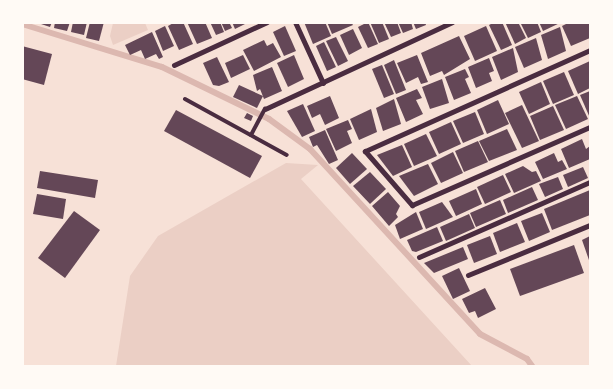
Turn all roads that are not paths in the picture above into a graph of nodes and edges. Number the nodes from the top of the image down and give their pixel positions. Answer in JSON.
{"nodes":[{"id":1,"x":268,"y":22,"type":"edge"},
{"id":2,"x":295,"y":22,"type":"edge"},
{"id":3,"x":452,"y":22,"type":"edge"},
{"id":4,"x":590,"y":50,"type":"edge"},
{"id":5,"x":174,"y":65,"type":"dead end"},
{"id":6,"x":323,"y":83,"type":"junction"},
{"id":7,"x":185,"y":99,"type":"dead end"},
{"id":8,"x":265,"y":109,"type":"joint"},
{"id":9,"x":590,"y":127,"type":"edge"},
{"id":10,"x":251,"y":135,"type":"junction"},
{"id":11,"x":287,"y":155,"type":"dead end"},
{"id":12,"x":590,"y":182,"type":"edge"},
{"id":13,"x":590,"y":225,"type":"edge"},
{"id":14,"x":419,"y":258,"type":"dead end"},
{"id":15,"x":468,"y":275,"type":"dead end"}],
"edges":[{"from":1,"to":5,"type":"street"},
{"from":2,"to":6,"type":"street"},
{"from":3,"to":6,"type":"street"},
{"from":4,"to":9,"type":"street"},
{"from":6,"to":8,"type":"street"},
{"from":7,"to":10,"type":"lane"},
{"from":8,"to":10,"type":"lane"},
{"from":10,"to":11,"type":"lane"},
{"from":12,"to":14,"type":"street"},
{"from":13,"to":15,"type":"street"}]}
